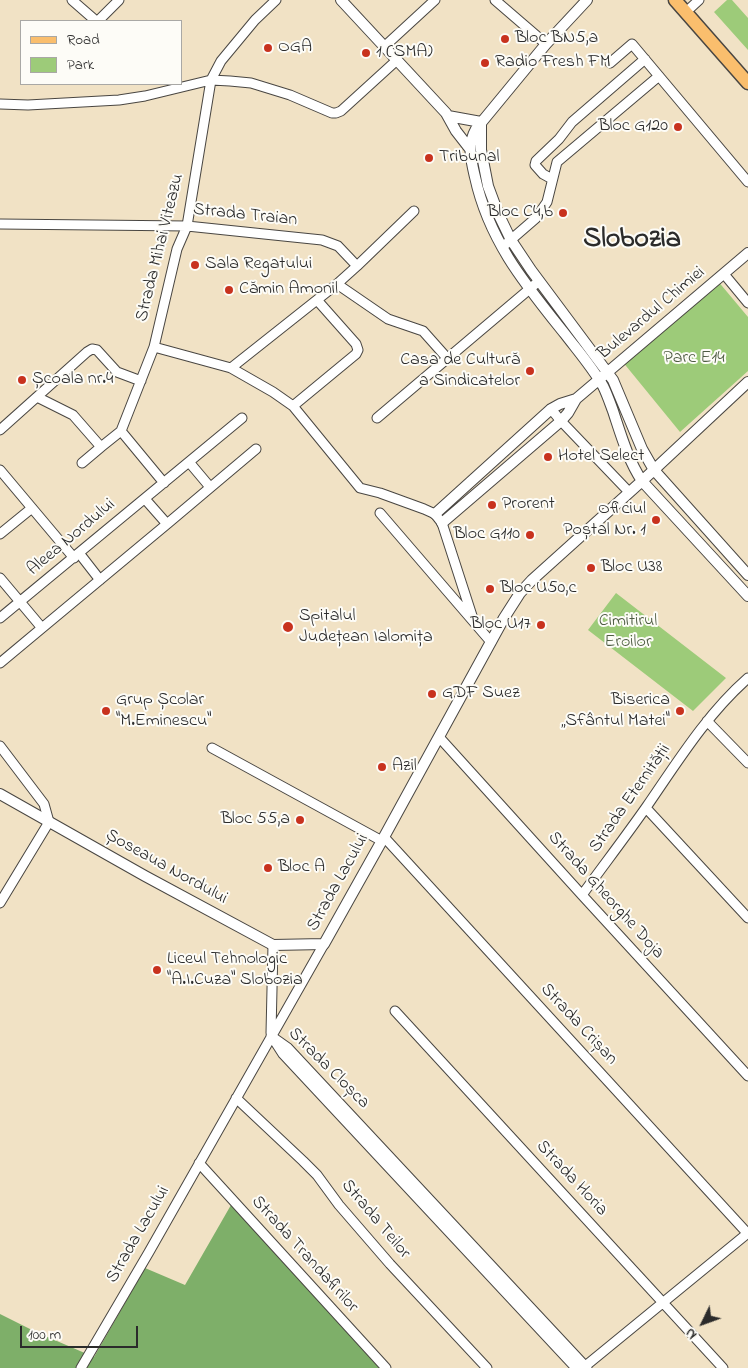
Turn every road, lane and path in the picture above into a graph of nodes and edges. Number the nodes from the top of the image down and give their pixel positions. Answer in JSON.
{"nodes":[{"id":1,"x":72,"y":0,"type":"edge"},
{"id":2,"x":119,"y":0,"type":"edge"},
{"id":3,"x":276,"y":0,"type":"edge"},
{"id":4,"x":341,"y":0,"type":"edge"},
{"id":5,"x":435,"y":0,"type":"edge"},
{"id":6,"x":495,"y":0,"type":"edge"},
{"id":7,"x":587,"y":0,"type":"edge"},
{"id":8,"x":675,"y":0,"type":"edge"},
{"id":9,"x":699,"y":0,"type":"edge"},
{"id":10,"x":686,"y":12,"type":"junction"},
{"id":11,"x":96,"y":20,"type":"edge"},
{"id":12,"x":98,"y":20,"type":"edge"},
{"id":13,"x":546,"y":44,"type":"junction"},
{"id":14,"x":385,"y":46,"type":"junction"},
{"id":15,"x":645,"y":59,"type":"junction"},
{"id":16,"x":397,"y":60,"type":"junction"},
{"id":17,"x":610,"y":63,"type":"dead end"},
{"id":18,"x":659,"y":76,"type":"junction"},
{"id":19,"x":212,"y":80,"type":"junction"},
{"id":20,"x":748,"y":83,"type":"edge"},
{"id":21,"x":182,"y":84,"type":"edge"},
{"id":22,"x":177,"y":85,"type":"edge"},
{"id":23,"x":163,"y":87,"type":"edge"},
{"id":24,"x":0,"y":104,"type":"edge"},
{"id":25,"x":448,"y":116,"type":"junction"},
{"id":26,"x":481,"y":122,"type":"junction"},
{"id":27,"x":470,"y":149,"type":"junction"},
{"id":28,"x":552,"y":179,"type":"junction"},
{"id":29,"x":748,"y":182,"type":"edge"},
{"id":30,"x":414,"y":211,"type":"dead end"},
{"id":31,"x":0,"y":224,"type":"edge"},
{"id":32,"x":187,"y":226,"type":"junction"},
{"id":33,"x":511,"y":240,"type":"junction"},
{"id":34,"x":501,"y":247,"type":"junction"},
{"id":35,"x":748,"y":254,"type":"edge"},
{"id":36,"x":357,"y":266,"type":"junction"},
{"id":37,"x":724,"y":274,"type":"junction"},
{"id":38,"x":539,"y":281,"type":"junction"},
{"id":39,"x":337,"y":284,"type":"junction"},
{"id":40,"x":529,"y":289,"type":"junction"},
{"id":41,"x":317,"y":300,"type":"junction"},
{"id":42,"x":748,"y":303,"type":"edge"},
{"id":43,"x":154,"y":347,"type":"junction"},
{"id":44,"x":447,"y":358,"type":"junction"},
{"id":45,"x":231,"y":368,"type":"junction"},
{"id":46,"x":608,"y":373,"type":"junction"},
{"id":47,"x":599,"y":380,"type":"junction"},
{"id":48,"x":141,"y":382,"type":"junction"},
{"id":49,"x":748,"y":382,"type":"edge"},
{"id":50,"x":37,"y":397,"type":"junction"},
{"id":51,"x":576,"y":399,"type":"junction"},
{"id":52,"x":293,"y":406,"type":"junction"},
{"id":53,"x":551,"y":410,"type":"junction"},
{"id":54,"x":242,"y":418,"type":"dead end"},
{"id":55,"x":377,"y":418,"type":"dead end"},
{"id":56,"x":560,"y":421,"type":"junction"},
{"id":57,"x":0,"y":430,"type":"edge"},
{"id":58,"x":121,"y":431,"type":"junction"},
{"id":59,"x":101,"y":447,"type":"junction"},
{"id":60,"x":256,"y":449,"type":"dead end"},
{"id":61,"x":189,"y":462,"type":"junction"},
{"id":62,"x":82,"y":463,"type":"dead end"},
{"id":63,"x":0,"y":470,"type":"edge"},
{"id":64,"x":654,"y":470,"type":"junction"},
{"id":65,"x":3,"y":481,"type":"edge"},
{"id":66,"x":642,"y":481,"type":"junction"},
{"id":67,"x":164,"y":482,"type":"junction"},
{"id":68,"x":210,"y":487,"type":"junction"},
{"id":69,"x":629,"y":492,"type":"junction"},
{"id":70,"x":145,"y":499,"type":"junction"},
{"id":71,"x":32,"y":508,"type":"junction"},
{"id":72,"x":380,"y":513,"type":"dead end"},
{"id":73,"x":435,"y":514,"type":"junction"},
{"id":74,"x":442,"y":523,"type":"junction"},
{"id":75,"x":167,"y":524,"type":"junction"},
{"id":76,"x":0,"y":534,"type":"edge"},
{"id":77,"x":76,"y":555,"type":"junction"},
{"id":78,"x":748,"y":575,"type":"edge"},
{"id":79,"x":0,"y":578,"type":"edge"},
{"id":80,"x":100,"y":580,"type":"junction"},
{"id":81,"x":748,"y":596,"type":"edge"},
{"id":82,"x":20,"y":602,"type":"junction"},
{"id":83,"x":0,"y":618,"type":"edge"},
{"id":84,"x":474,"y":622,"type":"junction"},
{"id":85,"x":42,"y":628,"type":"junction"},
{"id":86,"x":491,"y":642,"type":"junction"},
{"id":87,"x":0,"y":663,"type":"edge"},
{"id":88,"x":748,"y":678,"type":"edge"},
{"id":89,"x":708,"y":721,"type":"junction"},
{"id":90,"x":439,"y":737,"type":"junction"},
{"id":91,"x":212,"y":748,"type":"dead end"},
{"id":92,"x":1,"y":752,"type":"edge"},
{"id":93,"x":748,"y":763,"type":"edge"},
{"id":94,"x":0,"y":794,"type":"edge"},
{"id":95,"x":646,"y":808,"type":"junction"},
{"id":96,"x":49,"y":822,"type":"junction"},
{"id":97,"x":383,"y":839,"type":"junction"},
{"id":98,"x":582,"y":895,"type":"junction"},
{"id":99,"x":0,"y":903,"type":"edge"},
{"id":100,"x":748,"y":918,"type":"edge"},
{"id":101,"x":324,"y":944,"type":"junction"},
{"id":102,"x":272,"y":945,"type":"junction"},
{"id":103,"x":395,"y":1011,"type":"dead end"},
{"id":104,"x":271,"y":1036,"type":"junction"},
{"id":105,"x":748,"y":1076,"type":"edge"},
{"id":106,"x":236,"y":1098,"type":"junction"},
{"id":107,"x":199,"y":1163,"type":"junction"},
{"id":108,"x":748,"y":1234,"type":"edge"},
{"id":109,"x":663,"y":1303,"type":"junction"},
{"id":110,"x":585,"y":1367,"type":"edge"},
{"id":111,"x":81,"y":1368,"type":"edge"},
{"id":112,"x":386,"y":1368,"type":"edge"},
{"id":113,"x":487,"y":1368,"type":"edge"},
{"id":114,"x":576,"y":1368,"type":"edge"},
{"id":115,"x":723,"y":1368,"type":"edge"}],
"edges":[{"from":1,"to":11,"type":"street"},
{"from":2,"to":12,"type":"street"},
{"from":3,"to":19,"type":"street","name":"Strada Mihai Viteazu"},
{"from":4,"to":14,"type":"street"},
{"from":5,"to":14,"type":"street"},
{"from":6,"to":13,"type":"street"},
{"from":7,"to":13,"type":"street"},
{"from":8,"to":10,"type":"main road"},
{"from":9,"to":10,"type":"street"},
{"from":10,"to":20,"type":"main road"},
{"from":13,"to":26,"type":"street"},
{"from":14,"to":16,"type":"street"},
{"from":15,"to":17,"type":"street"},
{"from":15,"to":18,"type":"street"},
{"from":15,"to":28,"type":"street"},
{"from":16,"to":19,"type":"street"},
{"from":16,"to":25,"type":"street"},
{"from":18,"to":28,"type":"street"},
{"from":18,"to":29,"type":"street"},
{"from":19,"to":21,"type":"street"},
{"from":19,"to":32,"type":"street","name":"Strada Mihai Viteazu"},
{"from":22,"to":23,"type":"street"},
{"from":23,"to":24,"type":"street"},
{"from":25,"to":26,"type":"street"},
{"from":25,"to":27,"type":"street"},
{"from":26,"to":27,"type":"street"},
{"from":26,"to":33,"type":"street"},
{"from":27,"to":34,"type":"street"},
{"from":28,"to":33,"type":"street"},
{"from":30,"to":36,"type":"street"},
{"from":31,"to":32,"type":"street","name":"Strada Traian"},
{"from":32,"to":36,"type":"street","name":"Strada Traian"},
{"from":32,"to":43,"type":"street","name":"Strada Mihai Viteazu"},
{"from":33,"to":34,"type":"street"},
{"from":33,"to":38,"type":"street"},
{"from":34,"to":40,"type":"street"},
{"from":35,"to":37,"type":"street","name":"Bulevardul Chimiei"},
{"from":36,"to":39,"type":"street"},
{"from":37,"to":42,"type":"street"},
{"from":37,"to":46,"type":"street","name":"Bulevardul Chimiei"},
{"from":38,"to":40,"type":"street"},
{"from":38,"to":46,"type":"street"},
{"from":39,"to":41,"type":"street"},
{"from":39,"to":44,"type":"street"},
{"from":40,"to":44,"type":"street"},
{"from":40,"to":47,"type":"street"},
{"from":41,"to":45,"type":"street"},
{"from":41,"to":52,"type":"street"},
{"from":43,"to":45,"type":"street"},
{"from":43,"to":48,"type":"street","name":"Strada Mihai Viteazu"},
{"from":44,"to":55,"type":"street"},
{"from":45,"to":52,"type":"street"},
{"from":46,"to":47,"type":"street","name":"Bulevardul Chimiei"},
{"from":46,"to":64,"type":"street"},
{"from":47,"to":51,"type":"street","name":"Bulevardul Chimiei"},
{"from":47,"to":66,"type":"street"},
{"from":48,"to":50,"type":"street"},
{"from":48,"to":58,"type":"street","name":"Strada Mihai Viteazu"},
{"from":49,"to":64,"type":"street","name":"Strada Lacului"},
{"from":50,"to":57,"type":"street"},
{"from":50,"to":59,"type":"street"},
{"from":51,"to":53,"type":"street","name":"Bulevardul Chimiei"},
{"from":51,"to":56,"type":"street","name":"Bulevardul Chimiei"},
{"from":52,"to":73,"type":"street"},
{"from":53,"to":56,"type":"street"},
{"from":53,"to":73,"type":"street","name":"Bulevardul Chimiei"},
{"from":54,"to":61,"type":"street","name":"Aleea Nordului"},
{"from":56,"to":69,"type":"street"},
{"from":56,"to":74,"type":"street","name":"Bulevardul Chimiei"},
{"from":58,"to":59,"type":"street"},
{"from":58,"to":67,"type":"street"},
{"from":59,"to":62,"type":"street"},
{"from":60,"to":68,"type":"street"},
{"from":61,"to":67,"type":"street","name":"Aleea Nordului"},
{"from":61,"to":68,"type":"street"},
{"from":63,"to":65,"type":"street"},
{"from":64,"to":66,"type":"street","name":"Strada Lacului"},
{"from":64,"to":78,"type":"street"},
{"from":65,"to":71,"type":"street"},
{"from":66,"to":69,"type":"street","name":"Strada Lacului"},
{"from":66,"to":81,"type":"street"},
{"from":67,"to":70,"type":"street","name":"Aleea Nordului"},
{"from":68,"to":75,"type":"street"},
{"from":69,"to":86,"type":"street","name":"Strada Lacului"},
{"from":70,"to":75,"type":"street"},
{"from":70,"to":77,"type":"street","name":"Aleea Nordului"},
{"from":71,"to":76,"type":"street"},
{"from":71,"to":77,"type":"street"},
{"from":72,"to":84,"type":"street"},
{"from":73,"to":74,"type":"street"},
{"from":74,"to":84,"type":"street"},
{"from":75,"to":80,"type":"street"},
{"from":77,"to":80,"type":"street"},
{"from":77,"to":82,"type":"street","name":"Aleea Nordului"},
{"from":79,"to":82,"type":"street"},
{"from":80,"to":85,"type":"street"},
{"from":82,"to":83,"type":"street","name":"Aleea Nordului"},
{"from":82,"to":85,"type":"street"},
{"from":84,"to":86,"type":"street"},
{"from":85,"to":87,"type":"street"},
{"from":86,"to":90,"type":"street","name":"Strada Lacului"},
{"from":88,"to":89,"type":"street","name":"Strada Eternității"},
{"from":89,"to":93,"type":"street"},
{"from":89,"to":95,"type":"street","name":"Strada Eternității"},
{"from":90,"to":97,"type":"street","name":"Strada Lacului"},
{"from":90,"to":98,"type":"street","name":"Strada Gheorghe Doja"},
{"from":91,"to":97,"type":"street","name":"Strada Crișan"},
{"from":92,"to":96,"type":"street"},
{"from":94,"to":96,"type":"street","name":"Șoseaua Nordului"},
{"from":95,"to":98,"type":"street","name":"Strada Eternității"},
{"from":95,"to":100,"type":"street"},
{"from":96,"to":99,"type":"street"},
{"from":96,"to":102,"type":"street","name":"Șoseaua Nordului"},
{"from":97,"to":101,"type":"street","name":"Strada Lacului"},
{"from":97,"to":108,"type":"street","name":"Strada Crișan"},
{"from":98,"to":105,"type":"street","name":"Strada Gheorghe Doja"},
{"from":101,"to":102,"type":"street","name":"Șoseaua Nordului"},
{"from":101,"to":104,"type":"street","name":"Strada Lacului"},
{"from":102,"to":104,"type":"street"},
{"from":103,"to":109,"type":"street","name":"Strada Horia"},
{"from":104,"to":106,"type":"street","name":"Strada Lacului"},
{"from":104,"to":110,"type":"street","name":"Strada Cloșca"},
{"from":104,"to":114,"type":"street","name":"Strada Cloșca"},
{"from":106,"to":107,"type":"street","name":"Strada Lacului"},
{"from":106,"to":113,"type":"street","name":"Strada Teilor"},
{"from":107,"to":111,"type":"street","name":"Strada Lacului"},
{"from":107,"to":112,"type":"street","name":"Strada Trandafirilor"},
{"from":108,"to":109,"type":"street"},
{"from":109,"to":110,"type":"street"},
{"from":109,"to":115,"type":"street","name":"Strada Horia"}]}
